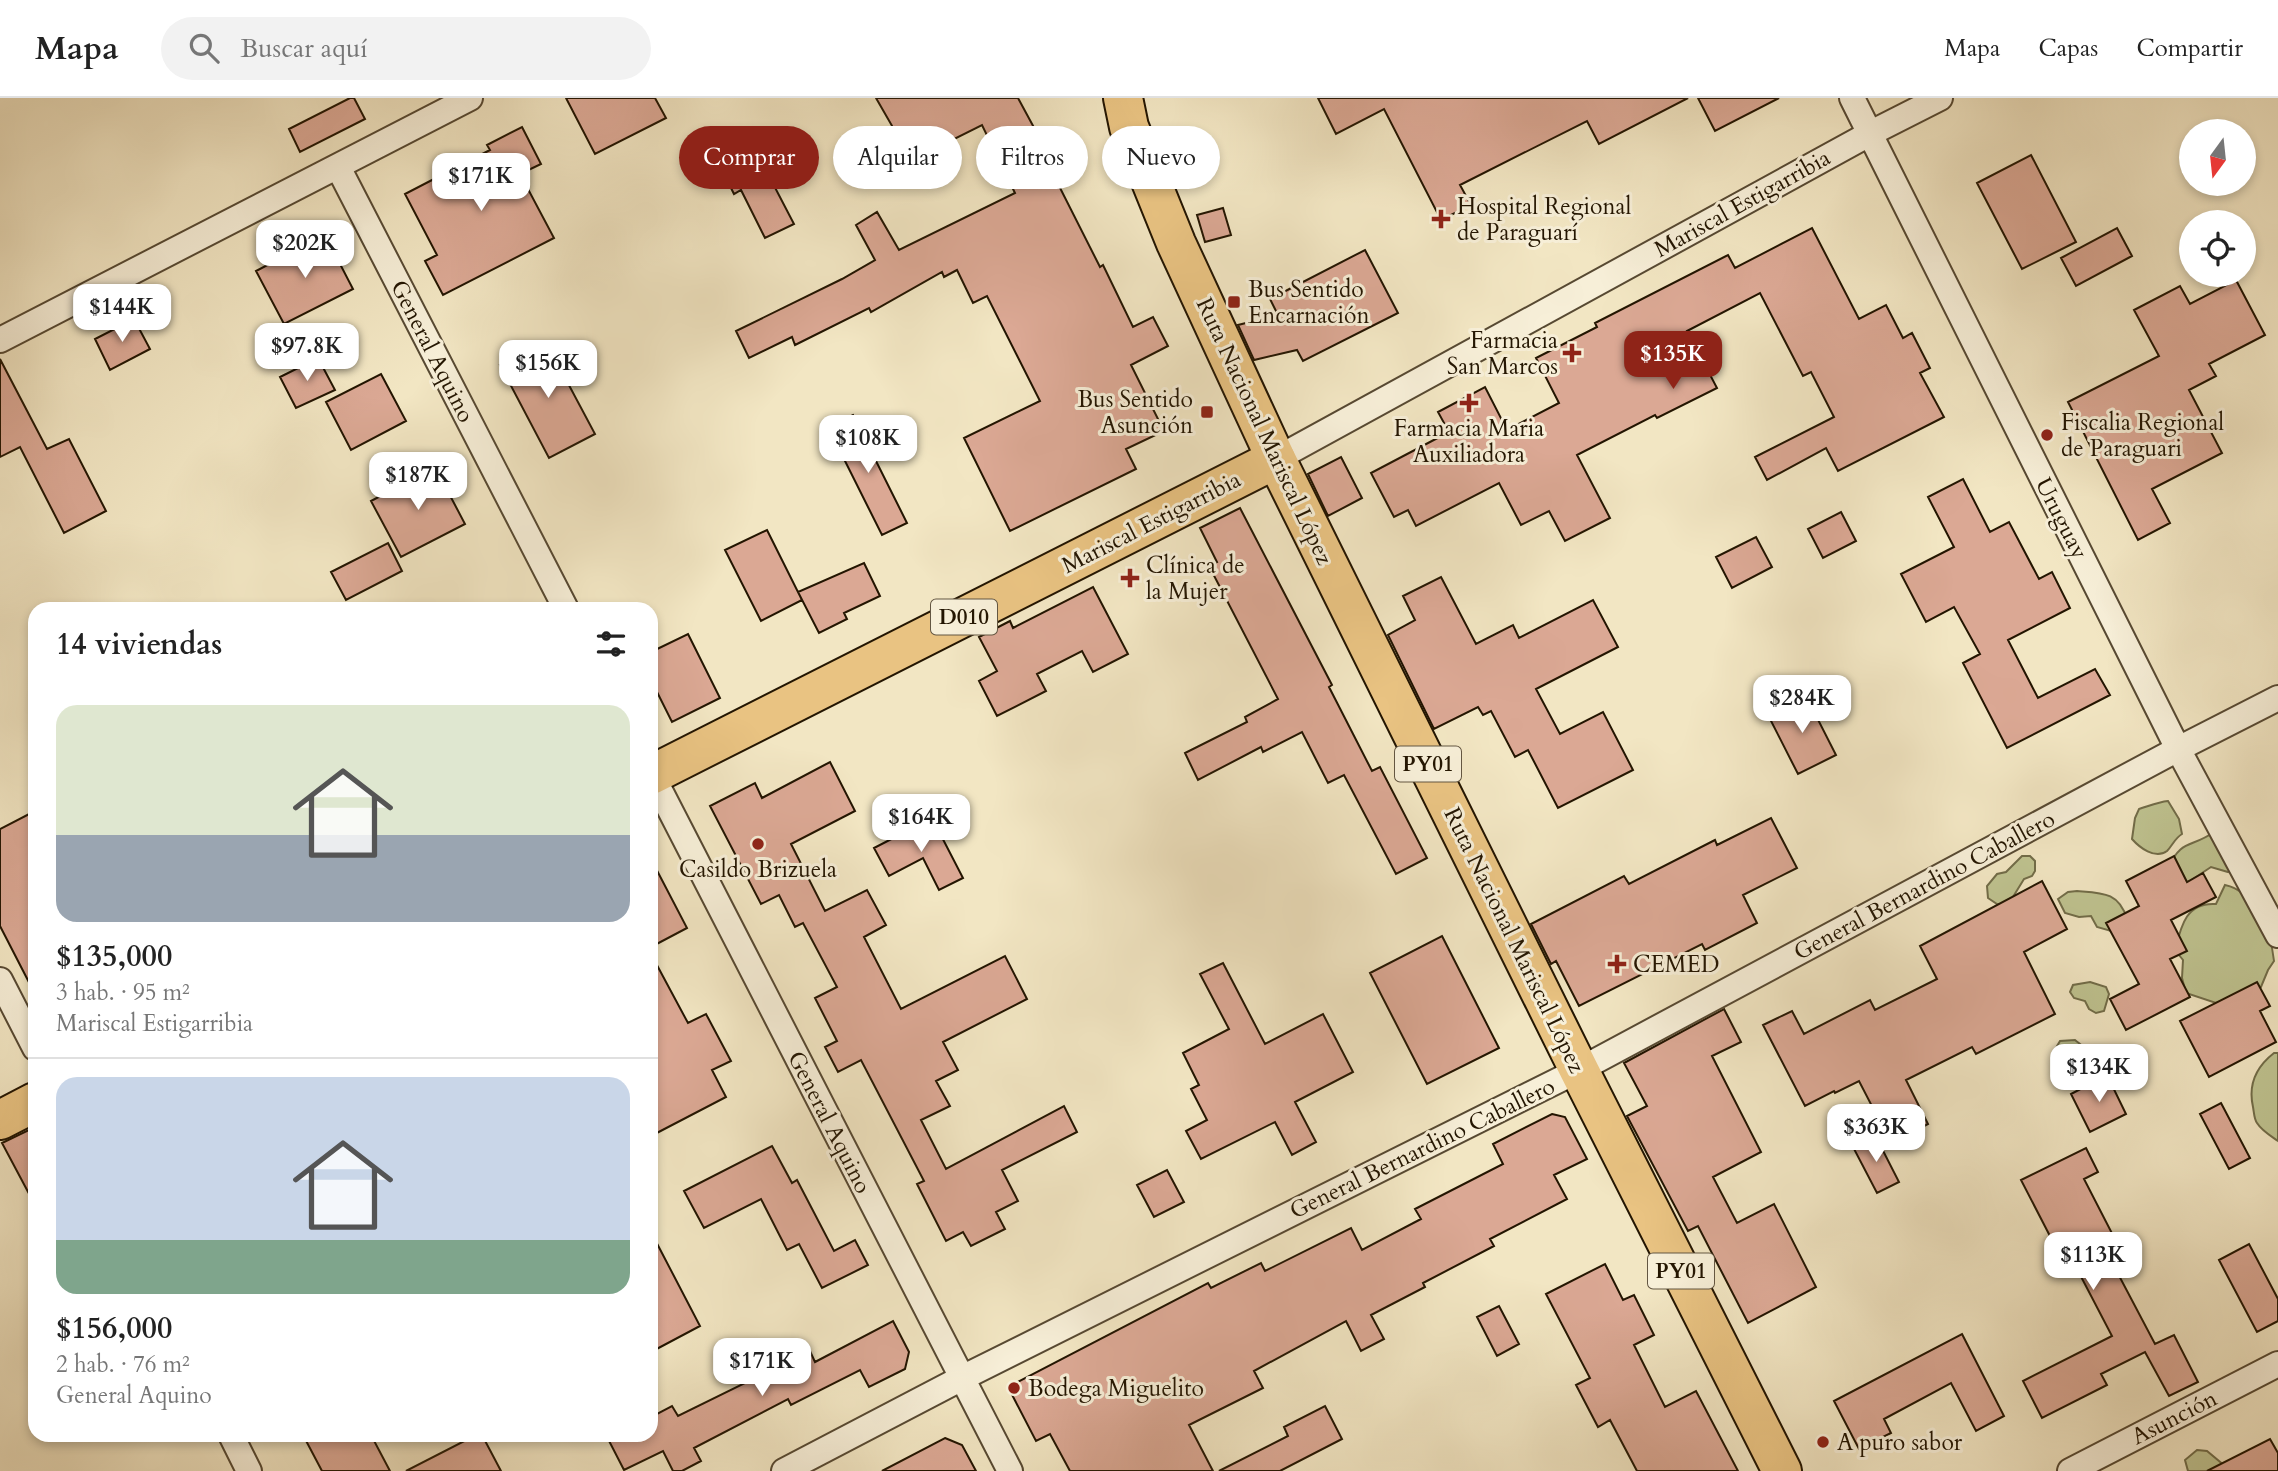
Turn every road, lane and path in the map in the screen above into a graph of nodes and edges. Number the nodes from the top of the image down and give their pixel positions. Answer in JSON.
{"nodes":[{"id":1,"x":470,"y":98,"type":"edge"},
{"id":2,"x":1852,"y":98,"type":"edge"},
{"id":3,"x":1940,"y":98,"type":"edge"},
{"id":4,"x":1122,"y":108,"type":"edge"},
{"id":5,"x":1871,"y":133,"type":"junction"},
{"id":6,"x":338,"y":167,"type":"junction"},
{"id":7,"x":0,"y":340,"type":"edge"},
{"id":8,"x":1276,"y":459,"type":"junction"},
{"id":9,"x":562,"y":602,"type":"edge"},
{"id":10,"x":2278,"y":698,"type":"edge"},
{"id":11,"x":2178,"y":749,"type":"junction"},
{"id":12,"x":658,"y":770,"type":"edge"},
{"id":13,"x":658,"y":788,"type":"edge"},
{"id":14,"x":2278,"y":935,"type":"edge"},
{"id":15,"x":0,"y":980,"type":"edge"},
{"id":16,"x":28,"y":1034,"type":"edge"},
{"id":17,"x":1579,"y":1070,"type":"junction"},
{"id":18,"x":28,"y":1106,"type":"edge"},
{"id":19,"x":0,"y":1120,"type":"edge"},
{"id":20,"x":2278,"y":1364,"type":"edge"},
{"id":21,"x":961,"y":1378,"type":"junction"},
{"id":22,"x":234,"y":1442,"type":"edge"},
{"id":23,"x":249,"y":1471,"type":"edge"},
{"id":24,"x":784,"y":1471,"type":"edge"},
{"id":25,"x":1010,"y":1471,"type":"edge"},
{"id":26,"x":1782,"y":1471,"type":"edge"},
{"id":27,"x":2070,"y":1471,"type":"edge"}],
"edges":[{"from":1,"to":6,"type":"street"},
{"from":2,"to":5,"type":"street","name":"Uruguay"},
{"from":3,"to":5,"type":"street","name":"Mariscal Estigarribia"},
{"from":4,"to":8,"type":"main road","name":"Ruta Nacional Mariscal López","number":"PY01"},
{"from":5,"to":8,"type":"street","name":"Mariscal Estigarribia"},
{"from":5,"to":11,"type":"street","name":"Uruguay"},
{"from":6,"to":7,"type":"street"},
{"from":6,"to":9,"type":"street","name":"General Aquino"},
{"from":8,"to":12,"type":"main road","name":"Mariscal Estigarribia","number":"D010"},
{"from":8,"to":17,"type":"main road","name":"Ruta Nacional Mariscal López","number":"PY01"},
{"from":10,"to":11,"type":"street","name":"General Bernardino Caballero"},
{"from":11,"to":14,"type":"street","name":"Uruguay"},
{"from":11,"to":17,"type":"street","name":"General Bernardino Caballero"},
{"from":13,"to":21,"type":"street","name":"General Aquino"},
{"from":15,"to":16,"type":"street"},
{"from":17,"to":21,"type":"street","name":"General Bernardino Caballero"},
{"from":17,"to":26,"type":"main road","name":"Ruta Nacional Mariscal López","number":"PY01"},
{"from":18,"to":19,"type":"main road"},
{"from":20,"to":27,"type":"street","name":"Asunción"},
{"from":21,"to":24,"type":"street","name":"General Bernardino Caballero"},
{"from":21,"to":25,"type":"street","name":"General Aquino"},
{"from":22,"to":23,"type":"street"}]}
